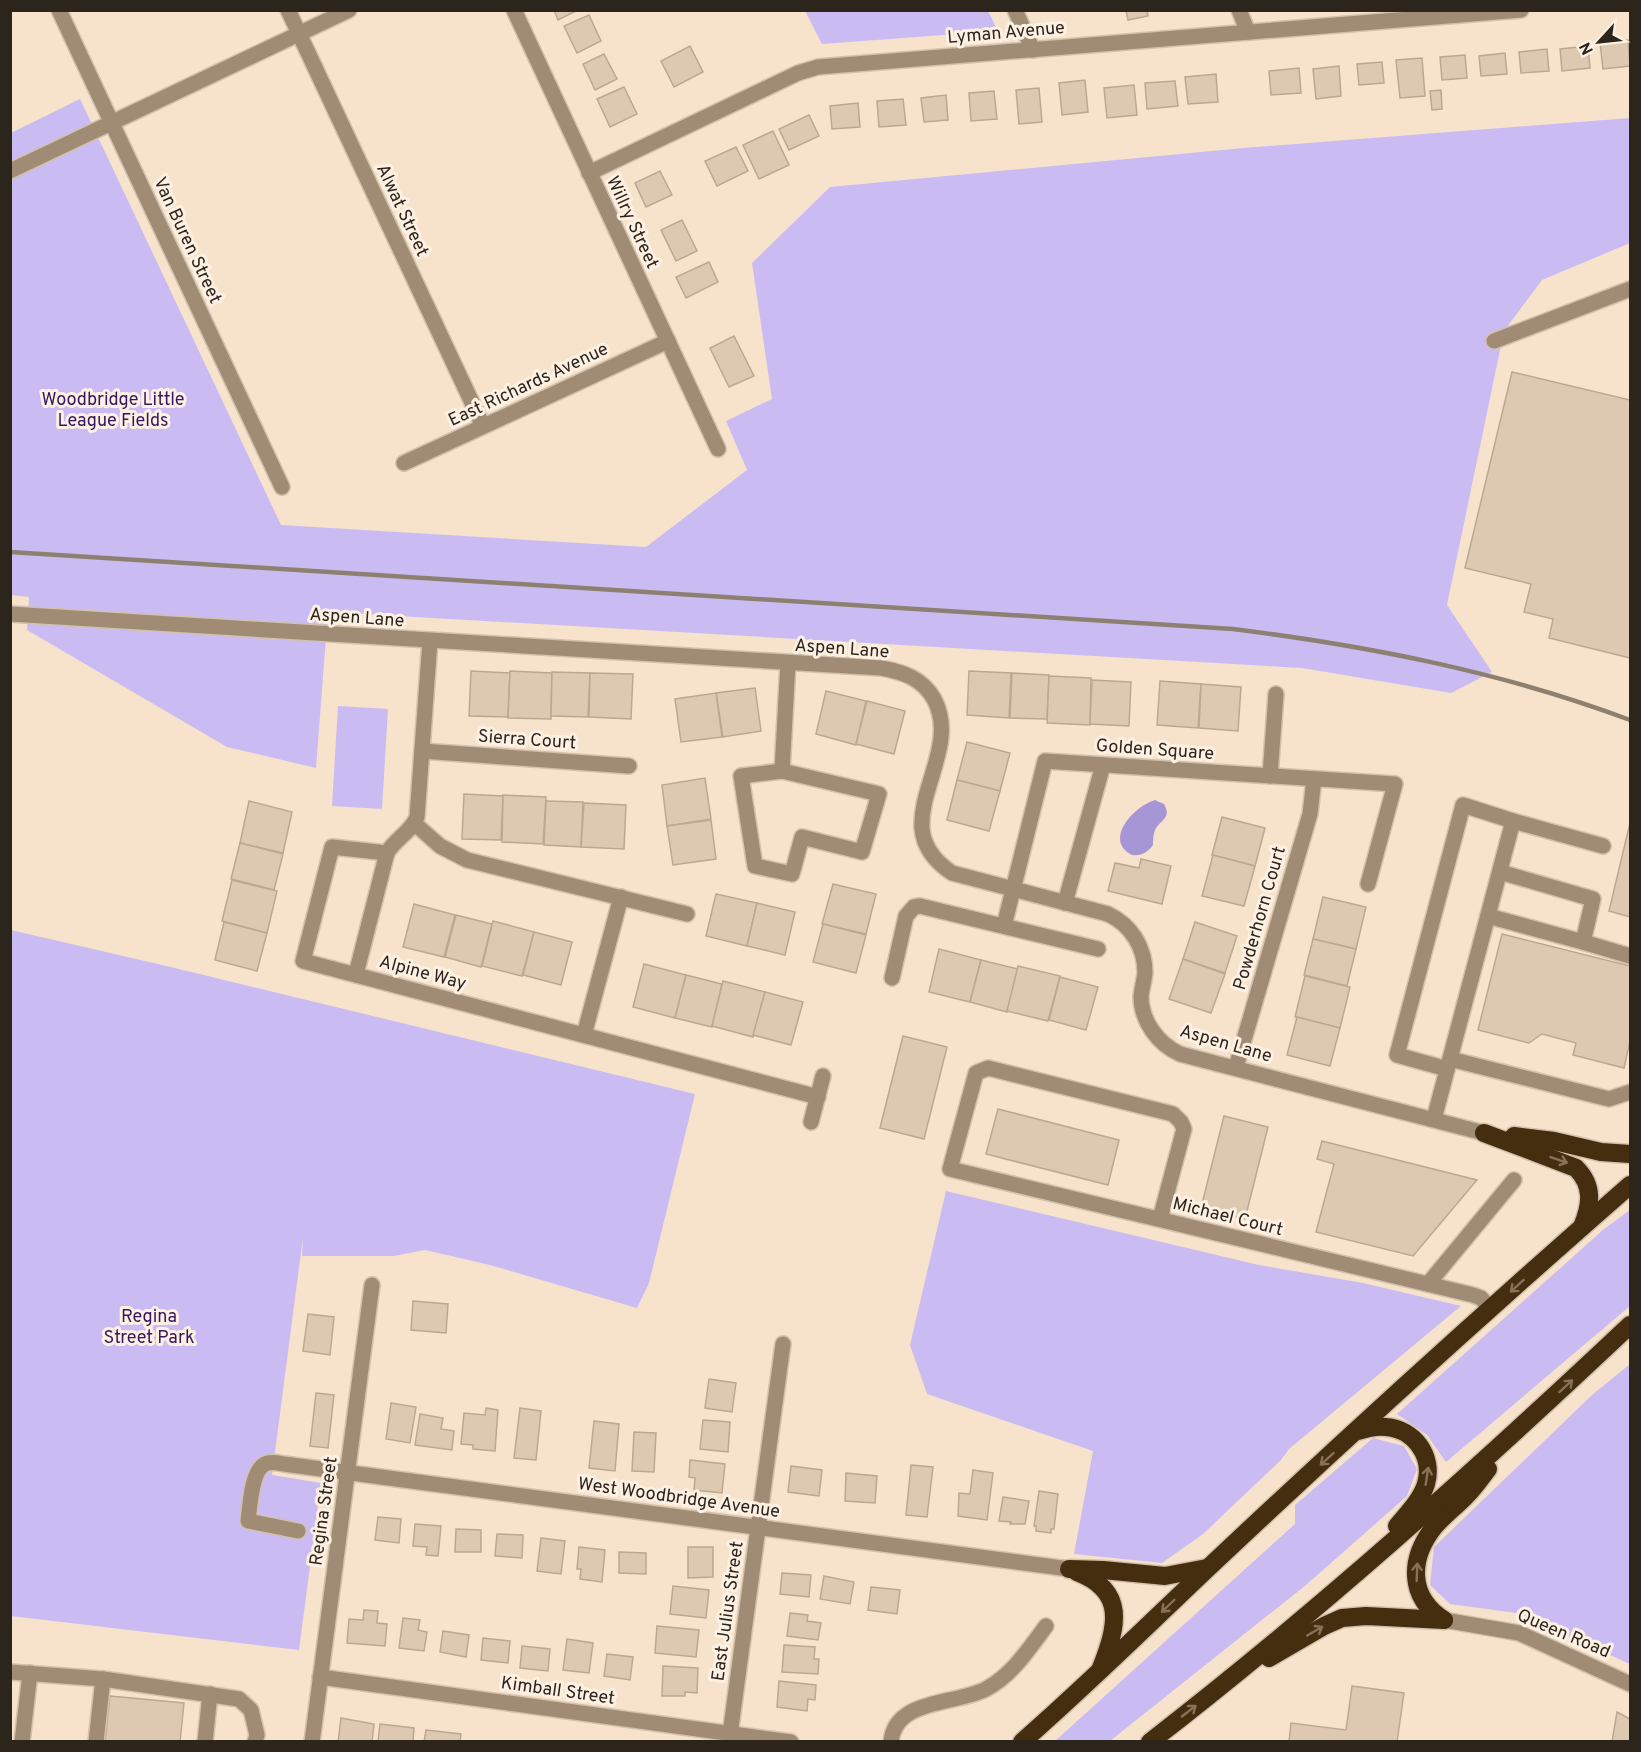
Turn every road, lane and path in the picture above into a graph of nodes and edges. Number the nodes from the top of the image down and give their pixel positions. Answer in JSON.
{"nodes":[{"id":1,"x":59,"y":10,"type":"edge"},
{"id":2,"x":288,"y":10,"type":"edge"},
{"id":3,"x":349,"y":10,"type":"edge"},
{"id":4,"x":514,"y":10,"type":"edge"},
{"id":5,"x":1015,"y":10,"type":"edge"},
{"id":6,"x":1239,"y":10,"type":"edge"},
{"id":7,"x":1521,"y":10,"type":"edge"},
{"id":8,"x":1470,"y":13,"type":"edge"},
{"id":9,"x":1248,"y":32,"type":"junction"},
{"id":10,"x":299,"y":34,"type":"junction"},
{"id":11,"x":1033,"y":50,"type":"junction"},
{"id":12,"x":111,"y":122,"type":"junction"},
{"id":13,"x":10,"y":171,"type":"edge"},
{"id":14,"x":589,"y":173,"type":"junction"},
{"id":15,"x":1630,"y":289,"type":"edge"},
{"id":16,"x":668,"y":341,"type":"junction"},
{"id":17,"x":1494,"y":341,"type":"dead end"},
{"id":18,"x":483,"y":426,"type":"junction"},
{"id":19,"x":718,"y":449,"type":"dead end"},
{"id":20,"x":404,"y":463,"type":"dead end"},
{"id":21,"x":282,"y":487,"type":"dead end"},
{"id":22,"x":10,"y":615,"type":"edge"},
{"id":23,"x":430,"y":641,"type":"junction"},
{"id":24,"x":788,"y":663,"type":"junction"},
{"id":25,"x":1276,"y":694,"type":"dead end"},
{"id":26,"x":422,"y":751,"type":"junction"},
{"id":27,"x":1103,"y":765,"type":"junction"},
{"id":28,"x":630,"y":766,"type":"dead end"},
{"id":29,"x":782,"y":771,"type":"junction"},
{"id":30,"x":1270,"y":776,"type":"junction"},
{"id":31,"x":1314,"y":779,"type":"junction"},
{"id":32,"x":1513,"y":821,"type":"junction"},
{"id":33,"x":414,"y":823,"type":"junction"},
{"id":34,"x":1603,"y":846,"type":"dead end"},
{"id":35,"x":387,"y":853,"type":"junction"},
{"id":36,"x":1500,"y":872,"type":"junction"},
{"id":37,"x":1368,"y":884,"type":"dead end"},
{"id":38,"x":1014,"y":890,"type":"junction"},
{"id":39,"x":621,"y":897,"type":"junction"},
{"id":40,"x":1065,"y":903,"type":"junction"},
{"id":41,"x":687,"y":914,"type":"dead end"},
{"id":42,"x":1488,"y":916,"type":"junction"},
{"id":43,"x":1004,"y":926,"type":"junction"},
{"id":44,"x":1583,"y":942,"type":"junction"},
{"id":45,"x":1098,"y":949,"type":"dead end"},
{"id":46,"x":1630,"y":956,"type":"edge"},
{"id":47,"x":356,"y":974,"type":"junction"},
{"id":48,"x":892,"y":978,"type":"dead end"},
{"id":49,"x":585,"y":1035,"type":"junction"},
{"id":50,"x":1449,"y":1064,"type":"junction"},
{"id":51,"x":1236,"y":1067,"type":"junction"},
{"id":52,"x":823,"y":1076,"type":"dead end"},
{"id":53,"x":1630,"y":1092,"type":"edge"},
{"id":54,"x":818,"y":1097,"type":"junction"},
{"id":55,"x":1434,"y":1119,"type":"junction"},
{"id":56,"x":811,"y":1122,"type":"dead end"},
{"id":57,"x":1484,"y":1133,"type":"junction"},
{"id":58,"x":1630,"y":1154,"type":"edge"},
{"id":59,"x":1514,"y":1180,"type":"dead end"},
{"id":60,"x":1630,"y":1185,"type":"edge"},
{"id":61,"x":1160,"y":1220,"type":"junction"},
{"id":62,"x":1582,"y":1228,"type":"junction"},
{"id":63,"x":1428,"y":1284,"type":"junction"},
{"id":64,"x":372,"y":1286,"type":"dead end"},
{"id":65,"x":1491,"y":1309,"type":"junction"},
{"id":66,"x":1626,"y":1330,"type":"edge"},
{"id":67,"x":783,"y":1344,"type":"dead end"},
{"id":68,"x":1523,"y":1426,"type":"junction"},
{"id":69,"x":1358,"y":1431,"type":"junction"},
{"id":70,"x":348,"y":1472,"type":"junction"},
{"id":71,"x":758,"y":1527,"type":"junction"},
{"id":72,"x":298,"y":1531,"type":"dead end"},
{"id":73,"x":1372,"y":1559,"type":"junction"},
{"id":74,"x":1208,"y":1568,"type":"junction"},
{"id":75,"x":1069,"y":1569,"type":"junction"},
{"id":76,"x":1444,"y":1620,"type":"junction"},
{"id":77,"x":1046,"y":1626,"type":"dead end"},
{"id":78,"x":10,"y":1672,"type":"edge"},
{"id":79,"x":30,"y":1673,"type":"junction"},
{"id":80,"x":1099,"y":1674,"type":"junction"},
{"id":81,"x":320,"y":1677,"type":"junction"},
{"id":82,"x":103,"y":1679,"type":"junction"},
{"id":83,"x":1228,"y":1681,"type":"junction"},
{"id":84,"x":1630,"y":1684,"type":"edge"},
{"id":85,"x":210,"y":1694,"type":"junction"},
{"id":86,"x":729,"y":1737,"type":"edge"},
{"id":87,"x":22,"y":1742,"type":"edge"},
{"id":88,"x":96,"y":1742,"type":"edge"},
{"id":89,"x":205,"y":1742,"type":"edge"},
{"id":90,"x":255,"y":1742,"type":"edge"},
{"id":91,"x":312,"y":1742,"type":"edge"},
{"id":92,"x":791,"y":1742,"type":"edge"},
{"id":93,"x":891,"y":1742,"type":"edge"},
{"id":94,"x":1022,"y":1742,"type":"edge"},
{"id":95,"x":1150,"y":1742,"type":"edge"}],
"edges":[{"from":1,"to":12,"type":"street","name":"Van Buren Street"},
{"from":2,"to":10,"type":"street","name":"Alwat Street"},
{"from":3,"to":10,"type":"street"},
{"from":4,"to":14,"type":"street","name":"Willry Street"},
{"from":5,"to":11,"type":"street"},
{"from":6,"to":9,"type":"street"},
{"from":7,"to":8,"type":"street","name":"Lyman Avenue"},
{"from":8,"to":9,"type":"street","name":"Lyman Avenue"},
{"from":9,"to":11,"type":"street","name":"Lyman Avenue"},
{"from":10,"to":12,"type":"street"},
{"from":10,"to":18,"type":"street","name":"Alwat Street"},
{"from":11,"to":14,"type":"street","name":"Lyman Avenue"},
{"from":12,"to":13,"type":"street"},
{"from":12,"to":21,"type":"street","name":"Van Buren Street"},
{"from":14,"to":16,"type":"street","name":"Willry Street"},
{"from":15,"to":17,"type":"street"},
{"from":16,"to":18,"type":"street","name":"East Richards Avenue"},
{"from":16,"to":19,"type":"street","name":"Willry Street"},
{"from":18,"to":20,"type":"street","name":"East Richards Avenue"},
{"from":22,"to":23,"type":"street","name":"Aspen Lane"},
{"from":23,"to":24,"type":"street","name":"Aspen Lane"},
{"from":23,"to":26,"type":"street"},
{"from":24,"to":29,"type":"street"},
{"from":24,"to":38,"type":"street","name":"Aspen Lane"},
{"from":25,"to":30,"type":"street"},
{"from":26,"to":28,"type":"street","name":"Sierra Court"},
{"from":26,"to":33,"type":"street"},
{"from":27,"to":30,"type":"street","name":"Golden Square"},
{"from":27,"to":38,"type":"street","name":"Golden Square"},
{"from":27,"to":40,"type":"street"},
{"from":29,"to":29,"type":"street"},
{"from":30,"to":31,"type":"street","name":"Golden Square"},
{"from":31,"to":37,"type":"street","name":"Golden Square"},
{"from":31,"to":51,"type":"street","name":"Powderhorn Court"},
{"from":32,"to":34,"type":"street"},
{"from":32,"to":36,"type":"street"},
{"from":32,"to":50,"type":"street"},
{"from":33,"to":35,"type":"street","name":"Alpine Way"},
{"from":33,"to":39,"type":"street"},
{"from":35,"to":47,"type":"street","name":"Alpine Way"},
{"from":35,"to":47,"type":"street"},
{"from":36,"to":42,"type":"street"},
{"from":36,"to":44,"type":"street"},
{"from":38,"to":40,"type":"street","name":"Aspen Lane"},
{"from":38,"to":43,"type":"street"},
{"from":39,"to":41,"type":"street"},
{"from":39,"to":49,"type":"street"},
{"from":40,"to":51,"type":"street","name":"Aspen Lane"},
{"from":42,"to":44,"type":"street"},
{"from":42,"to":50,"type":"street"},
{"from":43,"to":45,"type":"street"},
{"from":43,"to":48,"type":"street"},
{"from":44,"to":46,"type":"street"},
{"from":47,"to":49,"type":"street","name":"Alpine Way"},
{"from":49,"to":54,"type":"street","name":"Alpine Way"},
{"from":50,"to":53,"type":"street"},
{"from":50,"to":55,"type":"street"},
{"from":51,"to":55,"type":"street","name":"Aspen Lane"},
{"from":52,"to":54,"type":"street"},
{"from":54,"to":56,"type":"street"},
{"from":55,"to":57,"type":"street","name":"Aspen Lane"},
{"from":57,"to":58,"type":"highway"},
{"from":57,"to":62,"type":"highway","one_way":true},
{"from":59,"to":63,"type":"street"},
{"from":60,"to":62,"type":"highway"},
{"from":61,"to":61,"type":"street","name":"Michael Court"},
{"from":61,"to":63,"type":"street","name":"Michael Court"},
{"from":62,"to":65,"type":"highway","one_way":true},
{"from":63,"to":65,"type":"street","name":"Michael Court"},
{"from":64,"to":70,"type":"street","name":"Regina Street"},
{"from":65,"to":69,"type":"highway"},
{"from":68,"to":66,"type":"highway","one_way":true},
{"from":67,"to":71,"type":"street","name":"East Julius Street"},
{"from":68,"to":73,"type":"highway"},
{"from":76,"to":68,"type":"highway","one_way":true},
{"from":73,"to":69,"type":"highway","one_way":true},
{"from":69,"to":74,"type":"highway","one_way":true},
{"from":70,"to":71,"type":"street","name":"West Woodbridge Avenue"},
{"from":70,"to":72,"type":"street","name":"West Woodbridge Avenue"},
{"from":70,"to":81,"type":"street","name":"Regina Street"},
{"from":71,"to":75,"type":"street","name":"West Woodbridge Avenue"},
{"from":71,"to":86,"type":"street","name":"East Julius Street"},
{"from":73,"to":83,"type":"highway"},
{"from":74,"to":75,"type":"highway"},
{"from":74,"to":80,"type":"highway","one_way":true},
{"from":75,"to":80,"type":"highway"},
{"from":83,"to":76,"type":"highway","one_way":true},
{"from":76,"to":84,"type":"street","name":"Queen Road"},
{"from":77,"to":93,"type":"street"},
{"from":78,"to":79,"type":"street"},
{"from":79,"to":82,"type":"street"},
{"from":79,"to":87,"type":"street"},
{"from":80,"to":94,"type":"highway"},
{"from":81,"to":86,"type":"street","name":"Kimball Street"},
{"from":81,"to":91,"type":"street","name":"Regina Street"},
{"from":82,"to":85,"type":"street"},
{"from":82,"to":88,"type":"street"},
{"from":95,"to":83,"type":"highway","one_way":true},
{"from":85,"to":89,"type":"street"},
{"from":85,"to":90,"type":"street"},
{"from":86,"to":92,"type":"street","name":"Kimball Street"}]}
